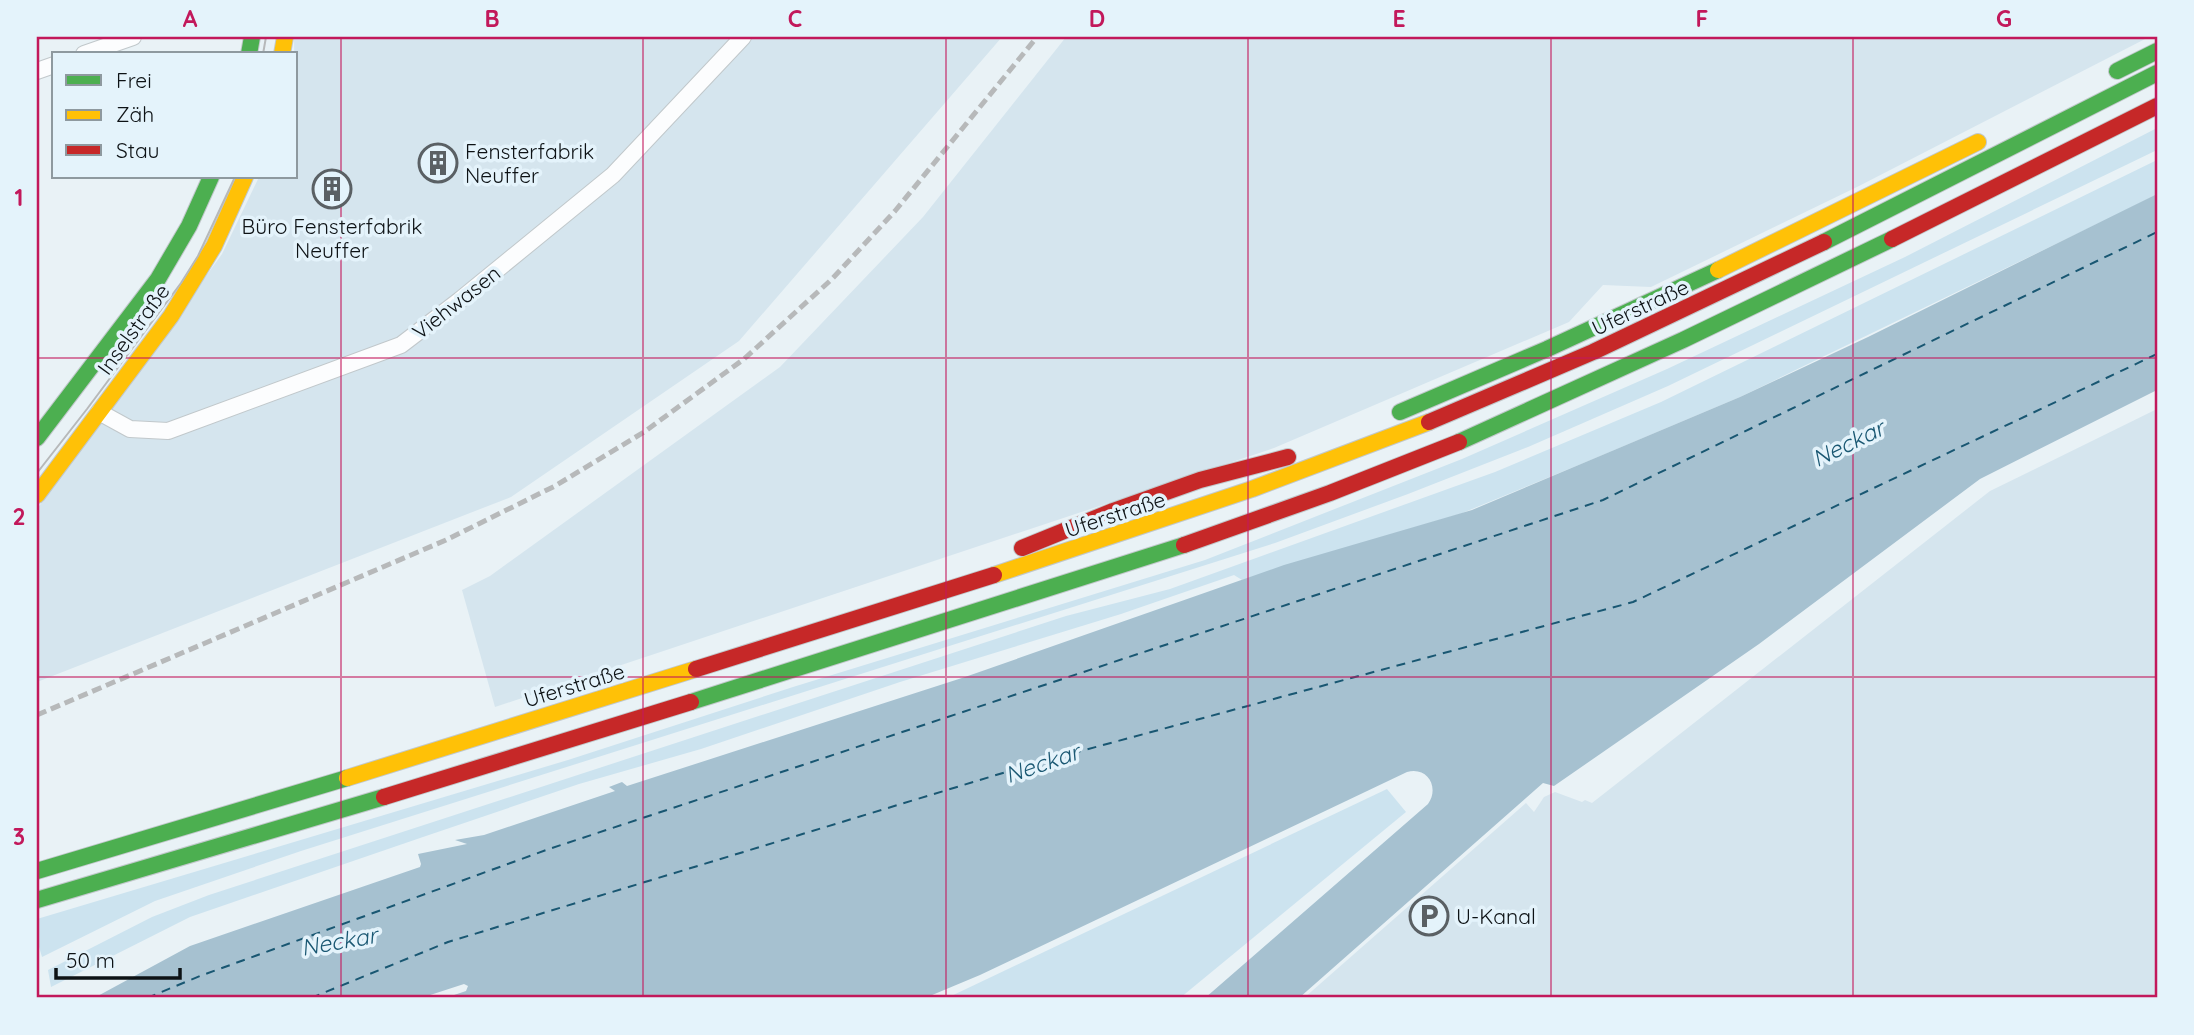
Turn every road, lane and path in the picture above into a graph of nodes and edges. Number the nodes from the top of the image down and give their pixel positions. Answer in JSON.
{"nodes":[{"id":1,"x":133,"y":37,"type":"edge"},
{"id":2,"x":743,"y":37,"type":"edge"},
{"id":3,"x":2157,"y":51,"type":"edge"},
{"id":4,"x":90,"y":52,"type":"edge"},
{"id":5,"x":2157,"y":73,"type":"edge"},
{"id":6,"x":2105,"y":77,"type":"dead end"},
{"id":7,"x":2157,"y":106,"type":"edge"},
{"id":8,"x":1995,"y":133,"type":"dead end"},
{"id":9,"x":211,"y":178,"type":"edge"},
{"id":10,"x":245,"y":178,"type":"edge"},
{"id":11,"x":99,"y":412,"type":"junction"},
{"id":12,"x":1385,"y":418,"type":"dead end"},
{"id":13,"x":37,"y":438,"type":"edge"},
{"id":14,"x":1301,"y":453,"type":"dead end"},
{"id":15,"x":37,"y":495,"type":"edge"},
{"id":16,"x":954,"y":588,"type":"junction"},
{"id":17,"x":37,"y":871,"type":"edge"},
{"id":18,"x":37,"y":900,"type":"edge"}],
"edges":[{"from":1,"to":4,"type":"street"},
{"from":2,"to":11,"type":"street","name":"Viehwasen"},
{"from":3,"to":6,"type":"main road"},
{"from":5,"to":16,"type":"main road","name":"Uferstraße"},
{"from":7,"to":18,"type":"main road"},
{"from":8,"to":12,"type":"main road"},
{"from":9,"to":13,"type":"main road","name":"Inselstraße"},
{"from":10,"to":11,"type":"main road","name":"Inselstraße"},
{"from":11,"to":15,"type":"main road","name":"Inselstraße"},
{"from":14,"to":16,"type":"main road"},
{"from":16,"to":17,"type":"main road","name":"Uferstraße"}]}
